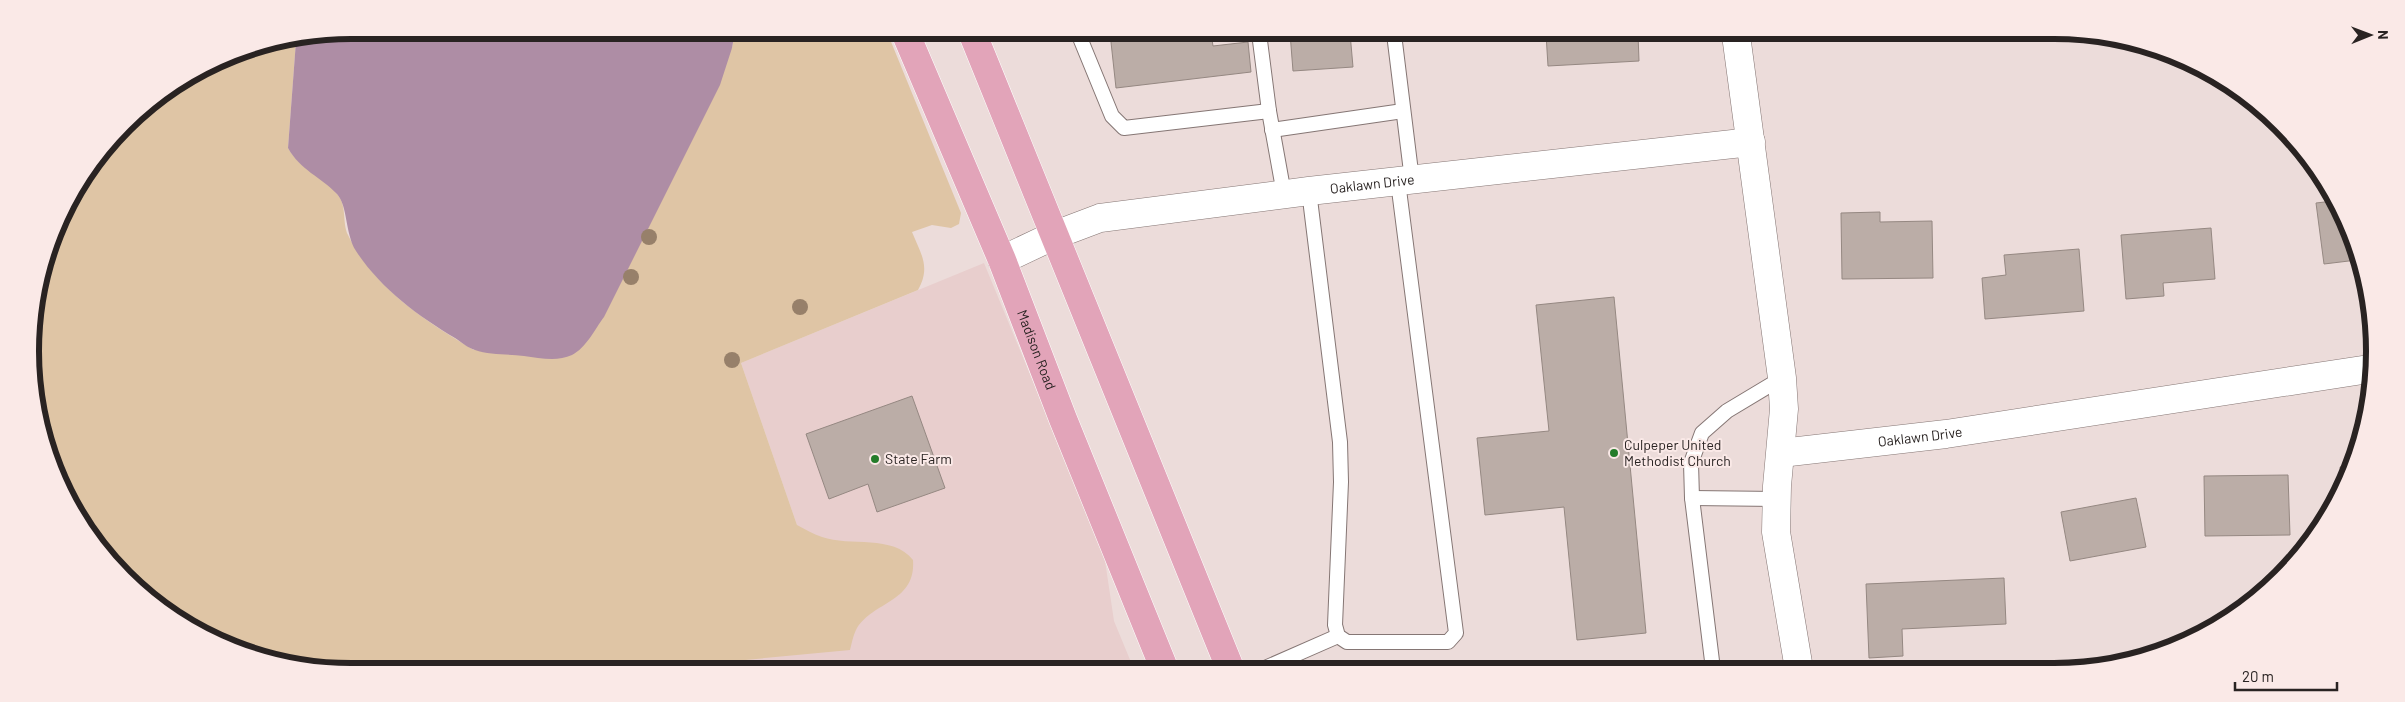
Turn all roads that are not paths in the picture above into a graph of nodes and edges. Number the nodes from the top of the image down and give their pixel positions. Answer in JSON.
{"nodes":[{"id":1,"x":908,"y":39,"type":"edge"},
{"id":2,"x":975,"y":39,"type":"edge"},
{"id":3,"x":1081,"y":39,"type":"edge"},
{"id":4,"x":1260,"y":39,"type":"edge"},
{"id":5,"x":1395,"y":39,"type":"edge"},
{"id":6,"x":1737,"y":39,"type":"edge"},
{"id":7,"x":1269,"y":111,"type":"junction"},
{"id":8,"x":1403,"y":111,"type":"junction"},
{"id":9,"x":1272,"y":130,"type":"junction"},
{"id":10,"x":1751,"y":142,"type":"junction"},
{"id":11,"x":1405,"y":181,"type":"junction"},
{"id":12,"x":1296,"y":193,"type":"junction"},
{"id":13,"x":1055,"y":235,"type":"junction"},
{"id":14,"x":1002,"y":260,"type":"junction"},
{"id":15,"x":2366,"y":369,"type":"edge"},
{"id":16,"x":1782,"y":378,"type":"junction"},
{"id":17,"x":1781,"y":453,"type":"junction"},
{"id":18,"x":1692,"y":498,"type":"junction"},
{"id":19,"x":1777,"y":498,"type":"junction"},
{"id":20,"x":1338,"y":636,"type":"junction"},
{"id":21,"x":1162,"y":663,"type":"edge"},
{"id":22,"x":1228,"y":663,"type":"edge"},
{"id":23,"x":1276,"y":663,"type":"edge"},
{"id":24,"x":1712,"y":663,"type":"edge"},
{"id":25,"x":1798,"y":663,"type":"edge"}],
"edges":[{"from":1,"to":14,"type":"main road","name":"Madison Road"},
{"from":2,"to":13,"type":"main road"},
{"from":3,"to":7,"type":"lane"},
{"from":4,"to":7,"type":"lane"},
{"from":5,"to":8,"type":"lane"},
{"from":6,"to":10,"type":"street"},
{"from":7,"to":9,"type":"lane"},
{"from":8,"to":9,"type":"lane"},
{"from":8,"to":11,"type":"lane"},
{"from":9,"to":12,"type":"lane"},
{"from":10,"to":11,"type":"street","name":"Oaklawn Drive"},
{"from":10,"to":16,"type":"street"},
{"from":11,"to":12,"type":"street","name":"Oaklawn Drive"},
{"from":11,"to":20,"type":"lane"},
{"from":12,"to":13,"type":"street","name":"Oaklawn Drive"},
{"from":12,"to":20,"type":"lane"},
{"from":13,"to":14,"type":"street","name":"Oaklawn Drive"},
{"from":13,"to":22,"type":"main road"},
{"from":14,"to":21,"type":"main road","name":"Madison Road"},
{"from":15,"to":17,"type":"street","name":"Oaklawn Drive"},
{"from":16,"to":17,"type":"street"},
{"from":16,"to":18,"type":"lane"},
{"from":17,"to":19,"type":"street"},
{"from":18,"to":19,"type":"lane"},
{"from":18,"to":24,"type":"lane"},
{"from":19,"to":25,"type":"street"},
{"from":20,"to":23,"type":"lane"}]}
